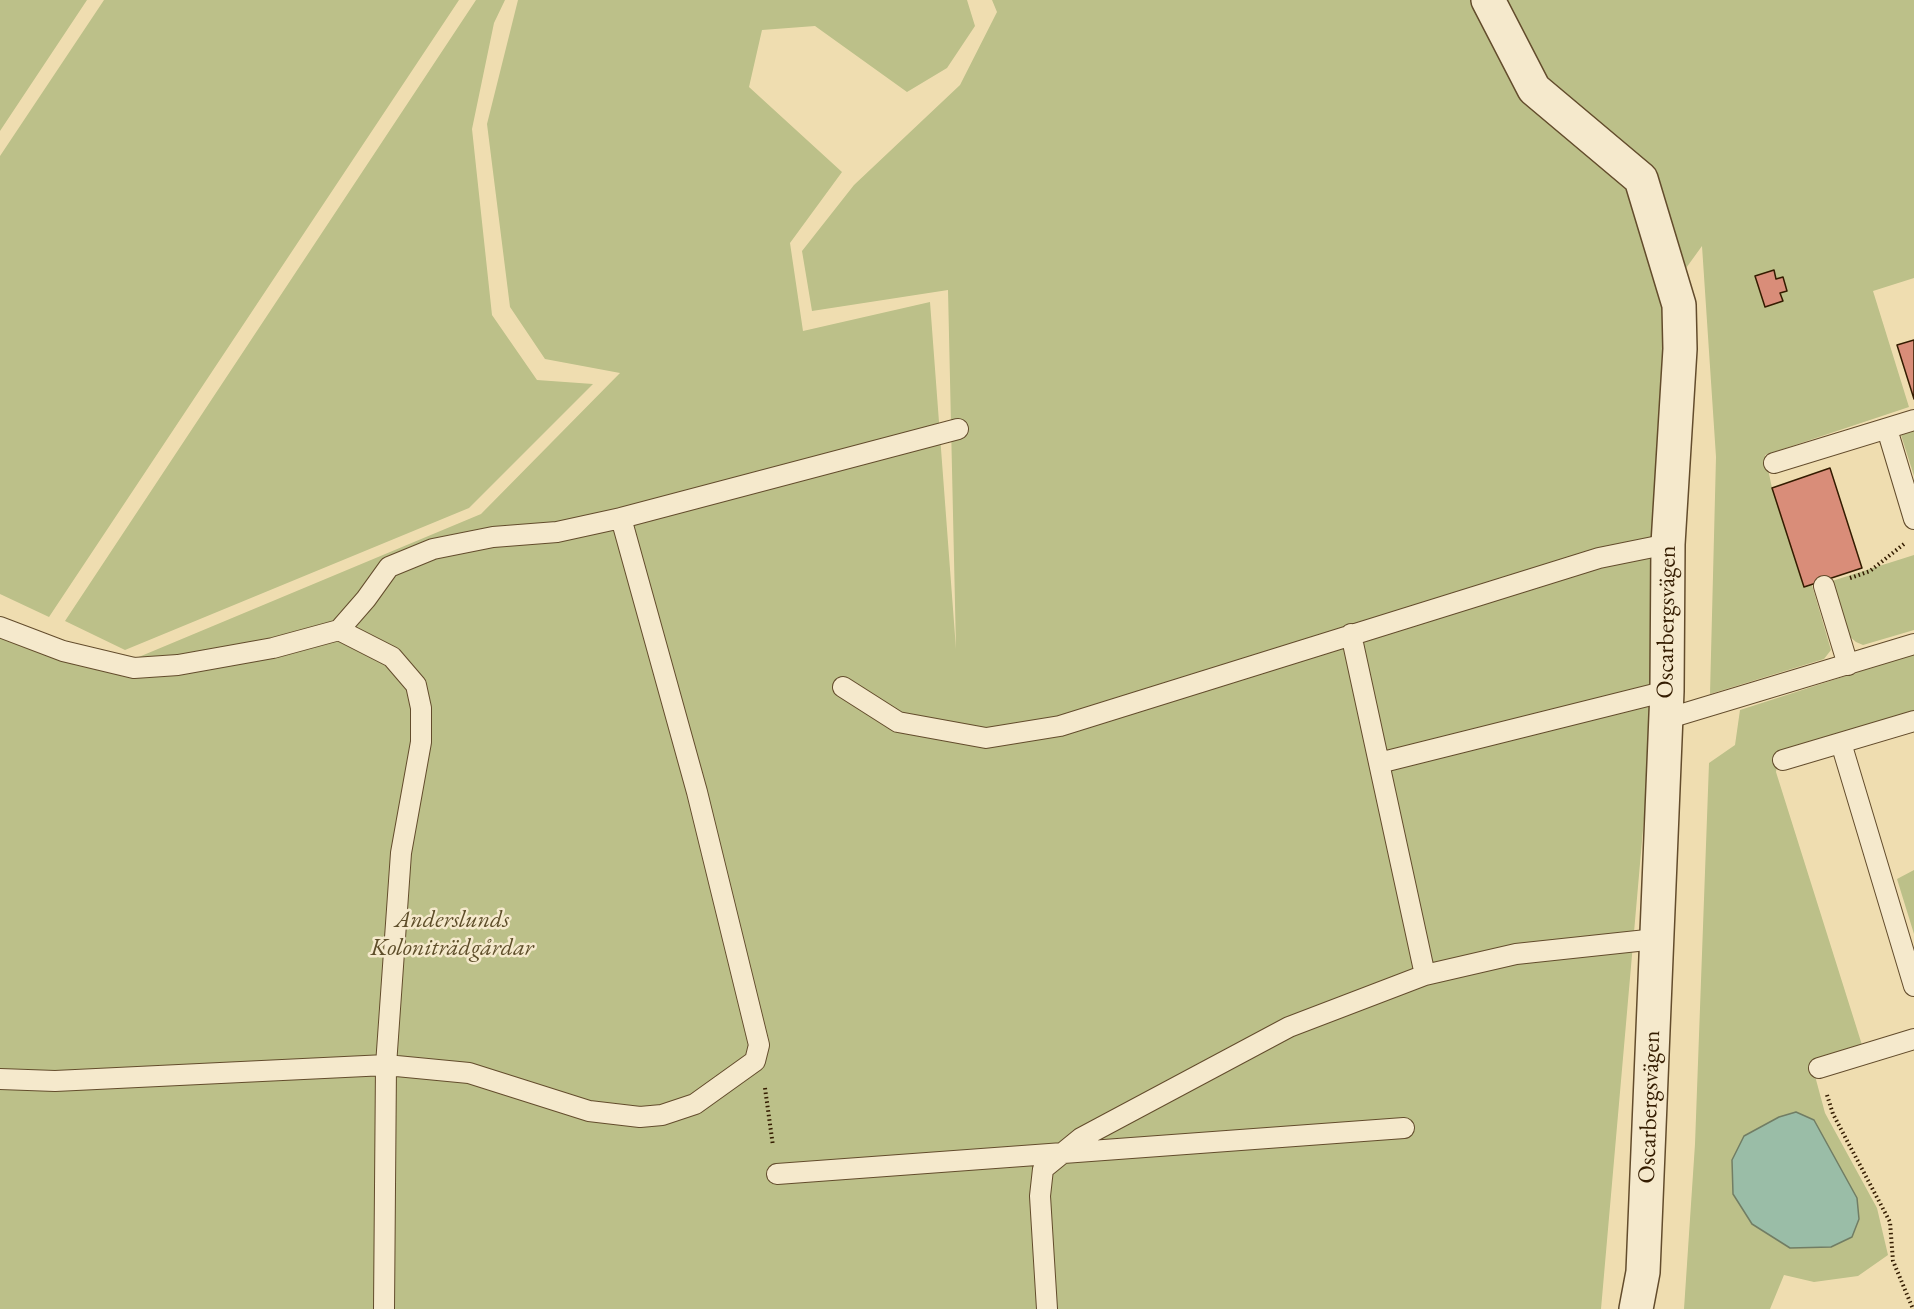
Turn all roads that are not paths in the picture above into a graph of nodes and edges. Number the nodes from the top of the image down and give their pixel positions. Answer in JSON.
{"nodes":[{"id":1,"x":1488,"y":0,"type":"edge"},
{"id":2,"x":1914,"y":420,"type":"edge"},
{"id":3,"x":958,"y":429,"type":"dead end"},
{"id":4,"x":1887,"y":429,"type":"junction"},
{"id":5,"x":1774,"y":463,"type":"dead end"},
{"id":6,"x":621,"y":518,"type":"junction"},
{"id":7,"x":1914,"y":519,"type":"edge"},
{"id":8,"x":1668,"y":544,"type":"junction"},
{"id":9,"x":1824,"y":586,"type":"road end"},
{"id":10,"x":0,"y":627,"type":"edge"},
{"id":11,"x":339,"y":630,"type":"junction"},
{"id":12,"x":1352,"y":634,"type":"junction"},
{"id":13,"x":1914,"y":644,"type":"edge"},
{"id":14,"x":1848,"y":664,"type":"junction"},
{"id":15,"x":843,"y":687,"type":"dead end"},
{"id":16,"x":1666,"y":705,"type":"junction"},
{"id":17,"x":1914,"y":721,"type":"edge"},
{"id":18,"x":1841,"y":743,"type":"junction"},
{"id":19,"x":1783,"y":760,"type":"dead end"},
{"id":20,"x":1379,"y":763,"type":"junction"},
{"id":21,"x":1656,"y":939,"type":"junction"},
{"id":22,"x":1425,"y":975,"type":"junction"},
{"id":23,"x":1914,"y":986,"type":"edge"},
{"id":24,"x":1914,"y":1039,"type":"edge"},
{"id":25,"x":386,"y":1065,"type":"junction"},
{"id":26,"x":1819,"y":1068,"type":"road end"},
{"id":27,"x":0,"y":1079,"type":"edge"},
{"id":28,"x":1404,"y":1128,"type":"dead end"},
{"id":29,"x":1062,"y":1153,"type":"junction"},
{"id":30,"x":777,"y":1174,"type":"road end"},
{"id":31,"x":384,"y":1309,"type":"edge"},
{"id":32,"x":1047,"y":1309,"type":"edge"},
{"id":33,"x":1636,"y":1309,"type":"edge"}],
"edges":[{"from":1,"to":8,"type":"street","name":"Oscarbergsvägen"},
{"from":2,"to":4,"type":"lane"},
{"from":3,"to":6,"type":"lane"},
{"from":4,"to":5,"type":"lane"},
{"from":4,"to":7,"type":"lane"},
{"from":6,"to":11,"type":"lane"},
{"from":6,"to":25,"type":"lane"},
{"from":8,"to":12,"type":"lane"},
{"from":8,"to":16,"type":"street","name":"Oscarbergsvägen"},
{"from":9,"to":14,"type":"lane"},
{"from":10,"to":11,"type":"lane"},
{"from":11,"to":25,"type":"lane"},
{"from":12,"to":15,"type":"lane"},
{"from":12,"to":20,"type":"lane"},
{"from":13,"to":14,"type":"lane"},
{"from":14,"to":16,"type":"lane"},
{"from":16,"to":20,"type":"lane"},
{"from":16,"to":21,"type":"street","name":"Oscarbergsvägen"},
{"from":17,"to":18,"type":"lane"},
{"from":18,"to":19,"type":"lane"},
{"from":18,"to":23,"type":"lane"},
{"from":20,"to":22,"type":"lane"},
{"from":21,"to":22,"type":"lane"},
{"from":21,"to":33,"type":"street","name":"Oscarbergsvägen"},
{"from":22,"to":29,"type":"lane"},
{"from":24,"to":26,"type":"lane"},
{"from":25,"to":27,"type":"lane"},
{"from":25,"to":31,"type":"lane"},
{"from":28,"to":29,"type":"lane"},
{"from":29,"to":30,"type":"lane"},
{"from":29,"to":32,"type":"lane"}]}
